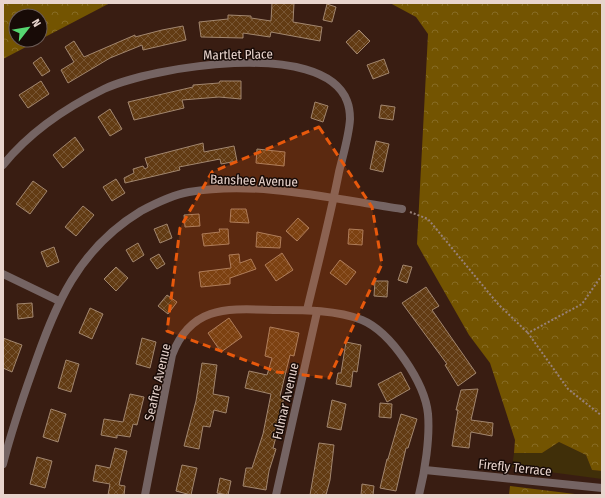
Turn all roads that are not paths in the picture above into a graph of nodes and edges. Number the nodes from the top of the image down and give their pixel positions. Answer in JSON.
{"nodes":[{"id":1,"x":3,"y":165,"type":"edge"},
{"id":2,"x":334,"y":199,"type":"junction"},
{"id":3,"x":402,"y":209,"type":"road end"},
{"id":4,"x":3,"y":274,"type":"edge"},
{"id":5,"x":59,"y":301,"type":"junction"},
{"id":6,"x":307,"y":310,"type":"junction"},
{"id":7,"x":317,"y":312,"type":"junction"},
{"id":8,"x":3,"y":464,"type":"edge"},
{"id":9,"x":425,"y":470,"type":"junction"},
{"id":10,"x":602,"y":488,"type":"edge"},
{"id":11,"x":145,"y":495,"type":"edge"},
{"id":12,"x":276,"y":495,"type":"edge"},
{"id":13,"x":418,"y":495,"type":"edge"}],
"edges":[{"from":1,"to":2,"type":"street","name":"Martlet Place"},
{"from":2,"to":3,"type":"street","name":"Banshee Avenue"},
{"from":2,"to":5,"type":"street","name":"Banshee Avenue"},
{"from":2,"to":6,"type":"street","name":"Martlet Place"},
{"from":4,"to":5,"type":"street"},
{"from":5,"to":8,"type":"street","name":"Banshee Avenue"},
{"from":6,"to":7,"type":"street","name":"Seafire Avenue"},
{"from":6,"to":11,"type":"street","name":"Seafire Avenue"},
{"from":7,"to":9,"type":"street","name":"Seafire Avenue"},
{"from":7,"to":12,"type":"street","name":"Fulmar Avenue"},
{"from":9,"to":10,"type":"street","name":"Firefly Terrace"},
{"from":9,"to":13,"type":"street","name":"Seafire Avenue"}]}
